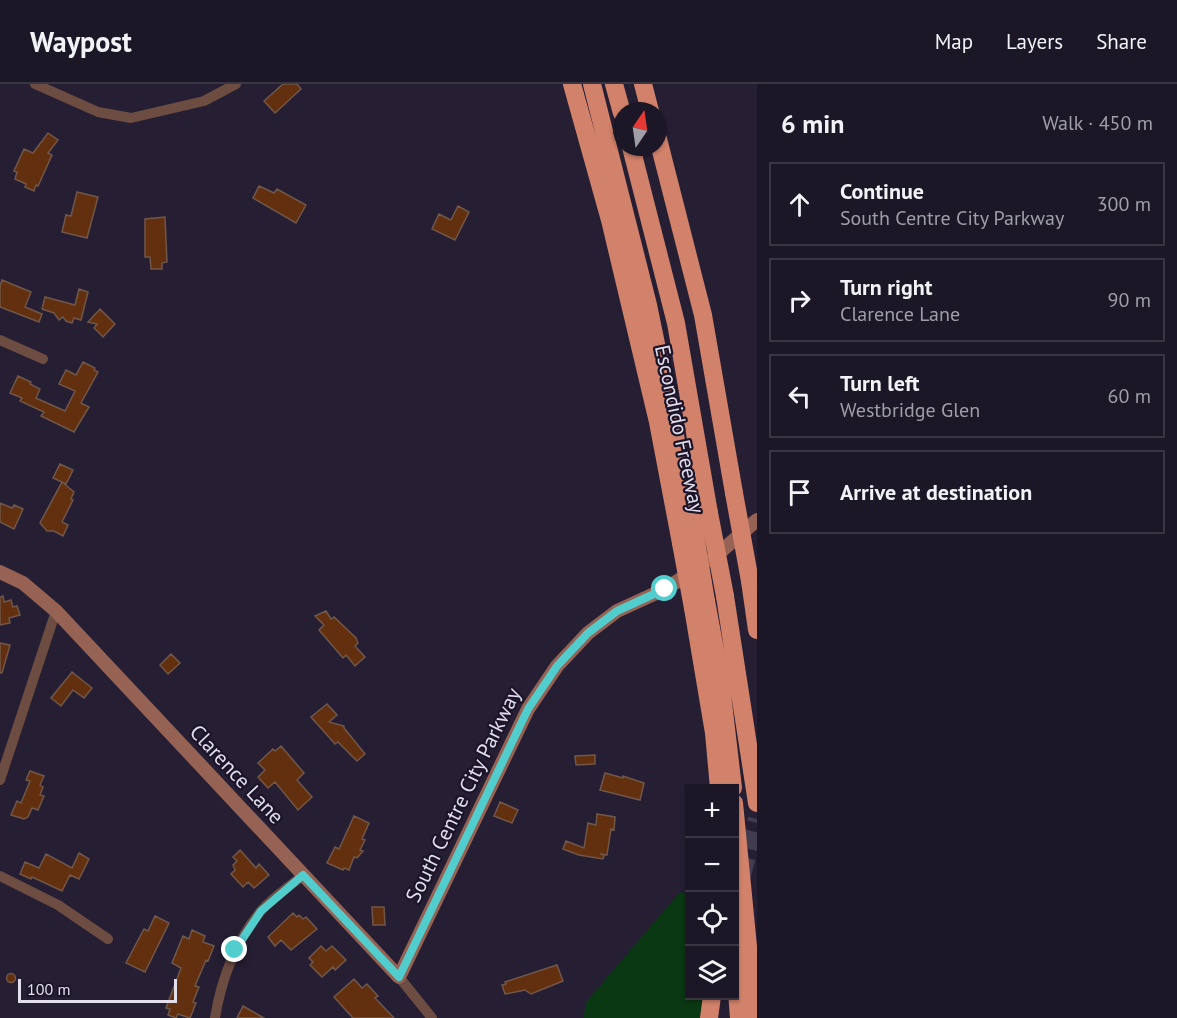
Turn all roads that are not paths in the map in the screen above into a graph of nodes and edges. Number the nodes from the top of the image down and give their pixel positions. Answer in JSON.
{"nodes":[{"id":1,"x":35,"y":84,"type":"edge"},
{"id":2,"x":236,"y":84,"type":"edge"},
{"id":3,"x":572,"y":84,"type":"edge"},
{"id":4,"x":592,"y":84,"type":"edge"},
{"id":5,"x":614,"y":84,"type":"edge"},
{"id":6,"x":642,"y":84,"type":"edge"},
{"id":7,"x":619,"y":102,"type":"edge"},
{"id":8,"x":647,"y":102,"type":"edge"},
{"id":9,"x":633,"y":156,"type":"edge"},
{"id":10,"x":662,"y":156,"type":"edge"},
{"id":11,"x":0,"y":340,"type":"edge"},
{"id":12,"x":43,"y":359,"type":"dead end"},
{"id":13,"x":757,"y":520,"type":"edge"},
{"id":14,"x":0,"y":572,"type":"edge"},
{"id":15,"x":700,"y":605,"type":"junction"},
{"id":16,"x":56,"y":611,"type":"junction"},
{"id":17,"x":757,"y":630,"type":"edge"},
{"id":18,"x":0,"y":780,"type":"edge"},
{"id":19,"x":719,"y":784,"type":"edge"},
{"id":20,"x":732,"y":784,"type":"edge"},
{"id":21,"x":757,"y":803,"type":"edge"},
{"id":22,"x":738,"y":838,"type":"edge"},
{"id":23,"x":303,"y":875,"type":"junction"},
{"id":24,"x":0,"y":876,"type":"edge"},
{"id":25,"x":108,"y":939,"type":"dead end"},
{"id":26,"x":399,"y":977,"type":"junction"},
{"id":27,"x":711,"y":1000,"type":"edge"},
{"id":28,"x":738,"y":1000,"type":"edge"},
{"id":29,"x":215,"y":1018,"type":"edge"},
{"id":30,"x":432,"y":1018,"type":"edge"},
{"id":31,"x":709,"y":1018,"type":"edge"},
{"id":32,"x":739,"y":1018,"type":"edge"},
{"id":33,"x":755,"y":1018,"type":"edge"}],
"edges":[{"from":1,"to":2,"type":"street"},
{"from":3,"to":15,"type":"highway","name":"Escondido Freeway","bridge":true},
{"from":4,"to":15,"type":"highway","bridge":true},
{"from":5,"to":7,"type":"highway"},
{"from":6,"to":8,"type":"highway"},
{"from":9,"to":21,"type":"highway","bridge":true},
{"from":10,"to":17,"type":"highway","name":"Escondido Freeway","bridge":true},
{"from":11,"to":12,"type":"street"},
{"from":13,"to":26,"type":"street","name":"South Centre City Parkway"},
{"from":14,"to":16,"type":"street","name":"Clarence Lane"},
{"from":15,"to":19,"type":"highway","name":"Escondido Freeway"},
{"from":15,"to":20,"type":"highway"},
{"from":16,"to":18,"type":"street"},
{"from":16,"to":23,"type":"street","name":"Clarence Lane"},
{"from":22,"to":33,"type":"highway"},
{"from":23,"to":26,"type":"street","name":"Clarence Lane"},
{"from":23,"to":29,"type":"street"},
{"from":24,"to":25,"type":"street"},
{"from":26,"to":30,"type":"street","name":"Clarence Lane"},
{"from":27,"to":31,"type":"highway"},
{"from":28,"to":32,"type":"highway"}]}
